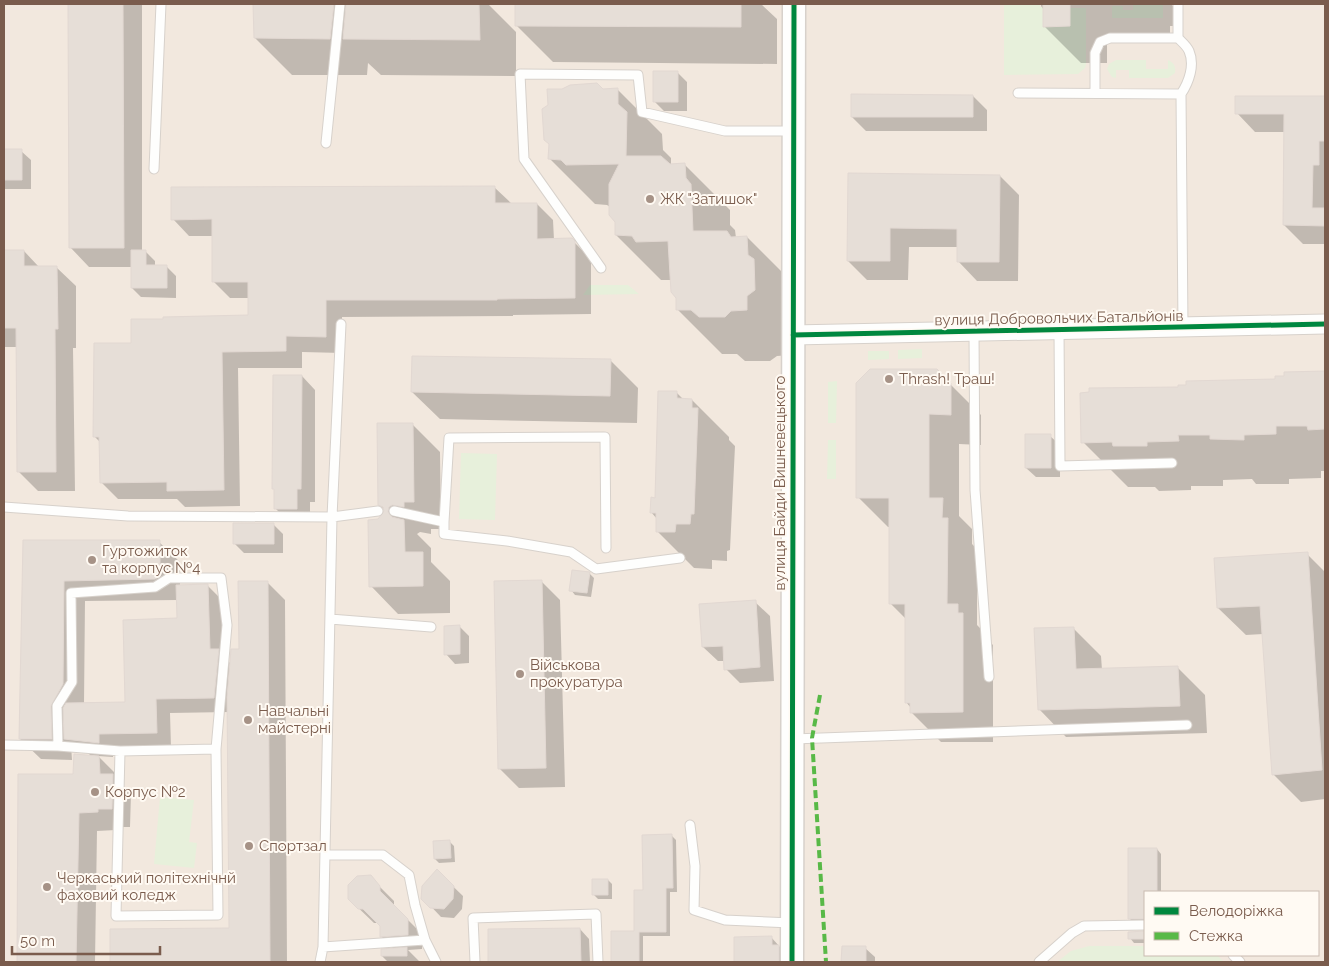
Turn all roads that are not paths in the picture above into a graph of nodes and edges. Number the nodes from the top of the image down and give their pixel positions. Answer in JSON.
{"nodes":[{"id":1,"x":161,"y":4,"type":"edge"},
{"id":2,"x":340,"y":4,"type":"edge"},
{"id":3,"x":794,"y":4,"type":"edge"},
{"id":4,"x":1178,"y":4,"type":"edge"},
{"id":5,"x":1178,"y":38,"type":"junction"},
{"id":6,"x":1018,"y":93,"type":"dead end"},
{"id":7,"x":1095,"y":94,"type":"junction"},
{"id":8,"x":1181,"y":94,"type":"junction"},
{"id":9,"x":794,"y":131,"type":"junction"},
{"id":10,"x":326,"y":142,"type":"dead end"},
{"id":11,"x":154,"y":169,"type":"dead end"},
{"id":12,"x":601,"y":268,"type":"dead end"},
{"id":13,"x":341,"y":324,"type":"dead end"},
{"id":14,"x":1325,"y":324,"type":"edge"},
{"id":15,"x":1183,"y":328,"type":"junction"},
{"id":16,"x":1058,"y":330,"type":"junction"},
{"id":17,"x":974,"y":332,"type":"junction"},
{"id":18,"x":793,"y":335,"type":"junction"},
{"id":19,"x":1172,"y":463,"type":"dead end"},
{"id":20,"x":4,"y":507,"type":"edge"},
{"id":21,"x":378,"y":511,"type":"dead end"},
{"id":22,"x":394,"y":511,"type":"dead end"},
{"id":23,"x":332,"y":517,"type":"junction"},
{"id":24,"x":444,"y":522,"type":"junction"},
{"id":25,"x":606,"y":548,"type":"dead end"},
{"id":26,"x":680,"y":558,"type":"dead end"},
{"id":27,"x":330,"y":619,"type":"junction"},
{"id":28,"x":431,"y":627,"type":"dead end"},
{"id":29,"x":989,"y":677,"type":"dead end"},
{"id":30,"x":1187,"y":725,"type":"dead end"},
{"id":31,"x":792,"y":739,"type":"junction"},
{"id":32,"x":4,"y":744,"type":"edge"},
{"id":33,"x":58,"y":746,"type":"junction"},
{"id":34,"x":216,"y":749,"type":"junction"},
{"id":35,"x":120,"y":751,"type":"junction"},
{"id":36,"x":690,"y":825,"type":"dead end"},
{"id":37,"x":325,"y":856,"type":"junction"},
{"id":38,"x":792,"y":923,"type":"junction"},
{"id":39,"x":1144,"y":925,"type":"edge"},
{"id":40,"x":425,"y":940,"type":"junction"},
{"id":41,"x":323,"y":947,"type":"junction"},
{"id":42,"x":320,"y":962,"type":"edge"},
{"id":43,"x":436,"y":962,"type":"edge"},
{"id":44,"x":475,"y":962,"type":"edge"},
{"id":45,"x":598,"y":962,"type":"edge"},
{"id":46,"x":792,"y":962,"type":"edge"},
{"id":47,"x":1039,"y":962,"type":"edge"}],
"edges":[{"from":1,"to":11,"type":"lane"},
{"from":2,"to":10,"type":"lane"},
{"from":3,"to":9,"type":"street","name":"вулиця Байди Вишневецького"},
{"from":4,"to":5,"type":"lane"},
{"from":5,"to":7,"type":"lane"},
{"from":5,"to":8,"type":"lane"},
{"from":6,"to":7,"type":"lane"},
{"from":7,"to":8,"type":"lane"},
{"from":8,"to":15,"type":"lane"},
{"from":9,"to":12,"type":"lane"},
{"from":9,"to":18,"type":"street","name":"вулиця Байди Вишневецького"},
{"from":13,"to":23,"type":"lane"},
{"from":14,"to":15,"type":"street","name":"вулиця Добровольчих Батальйонів"},
{"from":15,"to":16,"type":"street","name":"вулиця Добровольчих Батальйонів"},
{"from":16,"to":17,"type":"street","name":"вулиця Добровольчих Батальйонів"},
{"from":16,"to":19,"type":"lane"},
{"from":17,"to":18,"type":"street","name":"вулиця Добровольчих Батальйонів"},
{"from":17,"to":29,"type":"lane"},
{"from":18,"to":31,"type":"street","name":"вулиця Байди Вишневецького"},
{"from":20,"to":23,"type":"lane"},
{"from":21,"to":23,"type":"lane"},
{"from":22,"to":24,"type":"lane"},
{"from":23,"to":27,"type":"lane"},
{"from":24,"to":25,"type":"lane"},
{"from":24,"to":26,"type":"lane"},
{"from":27,"to":28,"type":"lane"},
{"from":27,"to":37,"type":"lane"},
{"from":30,"to":31,"type":"lane"},
{"from":31,"to":38,"type":"street","name":"вулиця Байди Вишневецького"},
{"from":32,"to":33,"type":"lane"},
{"from":33,"to":34,"type":"lane"},
{"from":33,"to":35,"type":"lane"},
{"from":34,"to":35,"type":"lane"},
{"from":34,"to":35,"type":"lane"},
{"from":36,"to":38,"type":"lane"},
{"from":37,"to":40,"type":"lane"},
{"from":37,"to":41,"type":"lane"},
{"from":38,"to":46,"type":"street","name":"вулиця Байди Вишневецького"},
{"from":39,"to":47,"type":"lane"},
{"from":40,"to":41,"type":"lane"},
{"from":40,"to":43,"type":"lane"},
{"from":41,"to":42,"type":"lane"},
{"from":44,"to":45,"type":"lane"}]}
